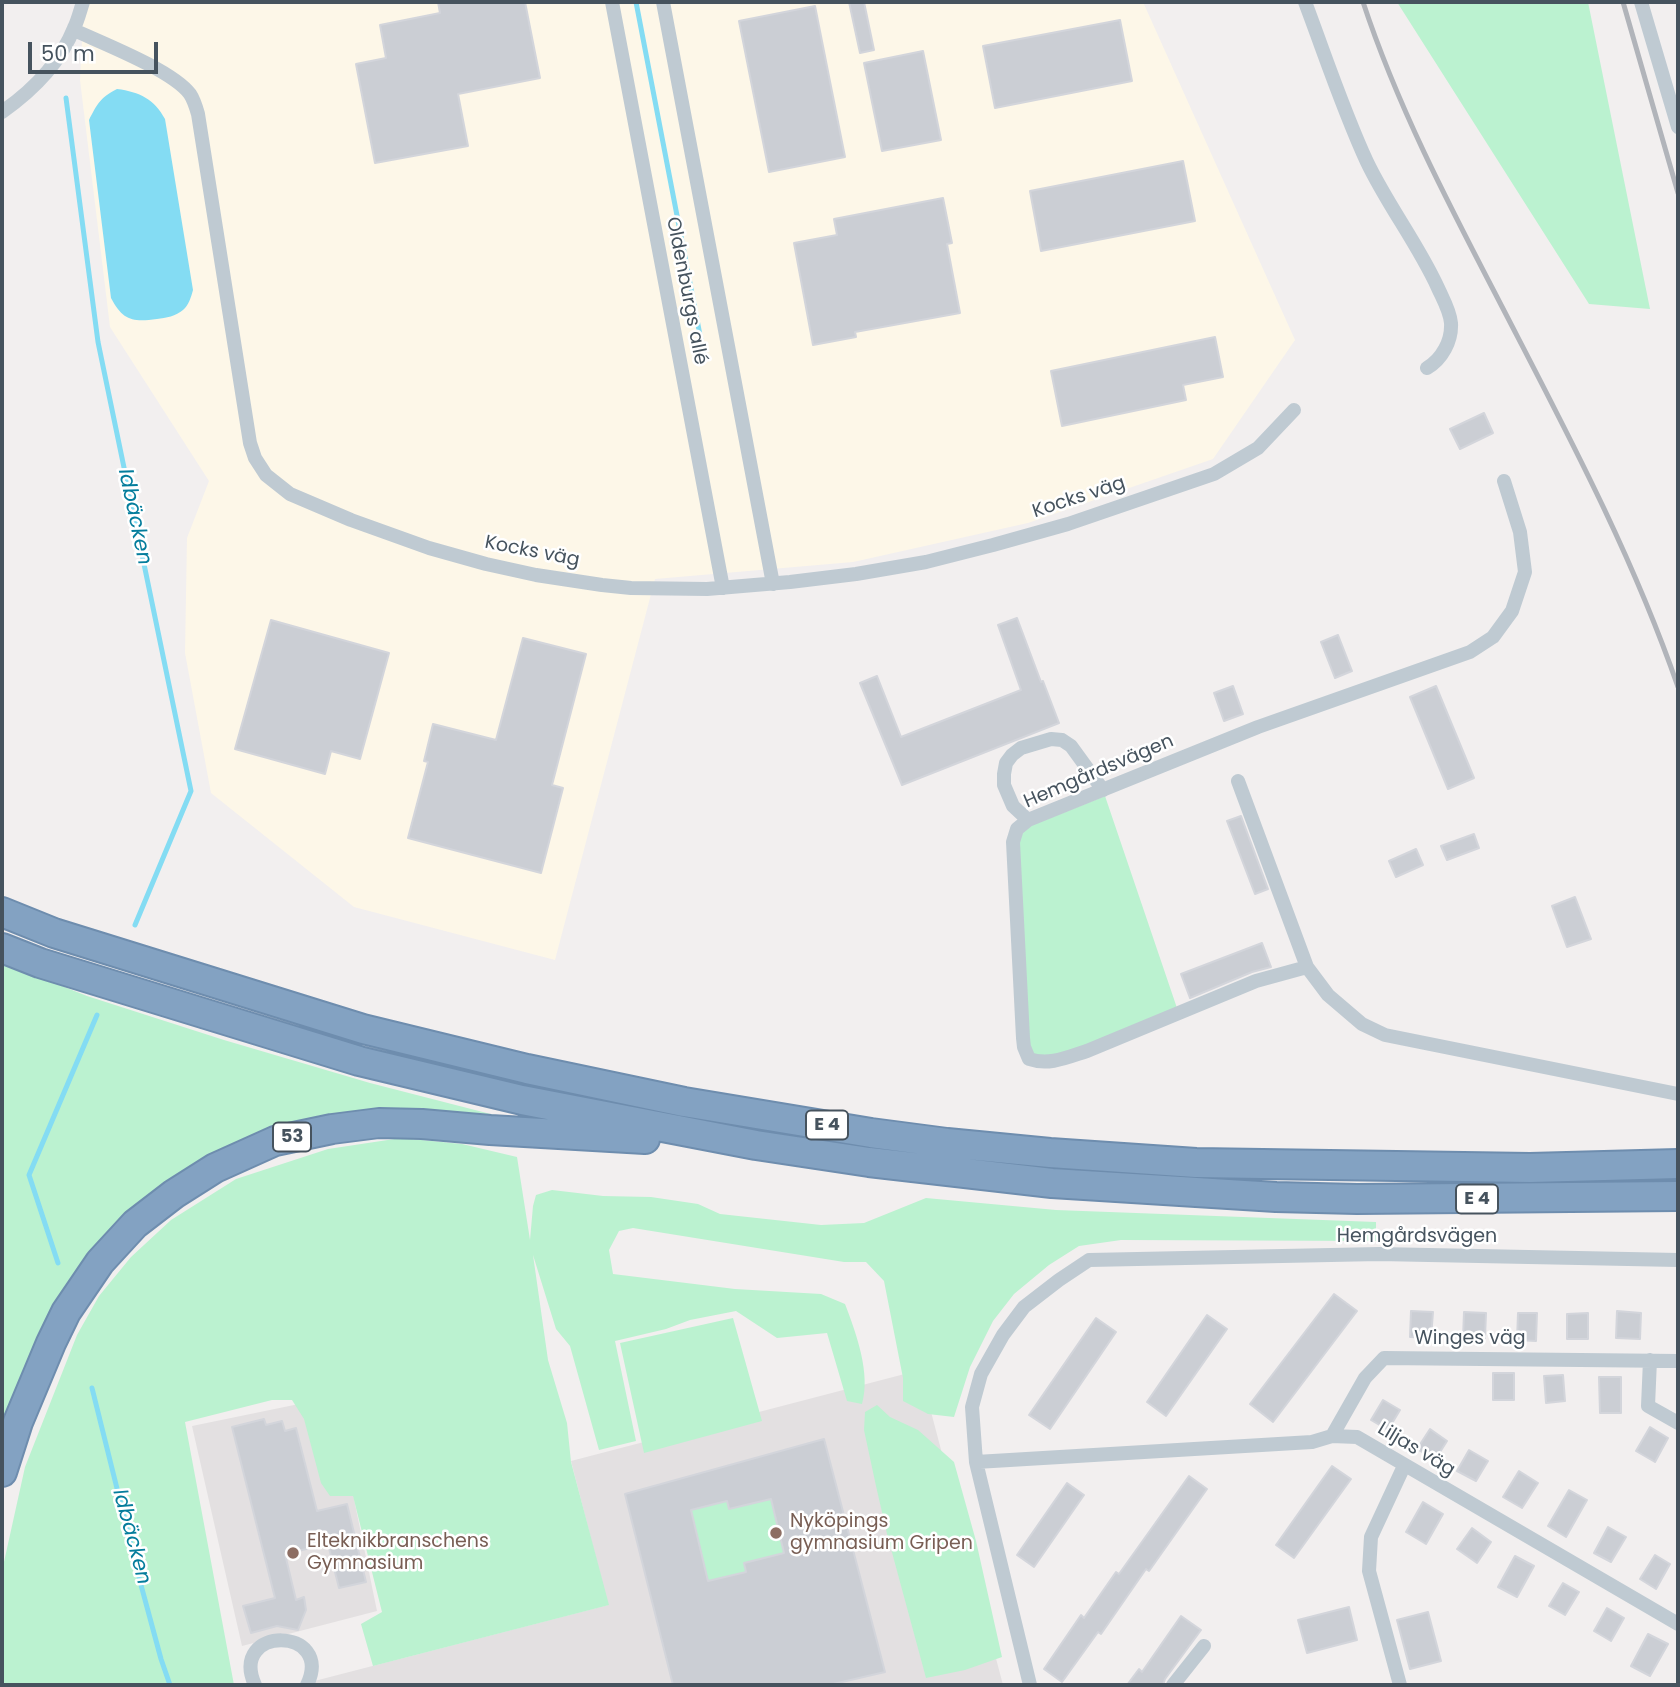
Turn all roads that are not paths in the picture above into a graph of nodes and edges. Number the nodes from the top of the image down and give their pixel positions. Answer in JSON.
{"nodes":[{"id":1,"x":83,"y":2,"type":"edge"},
{"id":2,"x":612,"y":2,"type":"edge"},
{"id":3,"x":663,"y":2,"type":"edge"},
{"id":4,"x":1305,"y":2,"type":"edge"},
{"id":5,"x":1641,"y":2,"type":"edge"},
{"id":6,"x":74,"y":30,"type":"junction"},
{"id":7,"x":2,"y":112,"type":"edge"},
{"id":8,"x":1678,"y":127,"type":"edge"},
{"id":9,"x":1427,"y":368,"type":"dead end"},
{"id":10,"x":1294,"y":410,"type":"dead end"},
{"id":11,"x":1504,"y":481,"type":"dead end"},
{"id":12,"x":773,"y":584,"type":"junction"},
{"id":13,"x":723,"y":588,"type":"junction"},
{"id":14,"x":1238,"y":780,"type":"dead end"},
{"id":15,"x":1103,"y":790,"type":"junction"},
{"id":16,"x":1028,"y":820,"type":"junction"},
{"id":17,"x":2,"y":912,"type":"edge"},
{"id":18,"x":2,"y":948,"type":"edge"},
{"id":19,"x":1307,"y":967,"type":"junction"},
{"id":20,"x":1678,"y":1094,"type":"edge"},
{"id":21,"x":757,"y":1145,"type":"junction"},
{"id":22,"x":1678,"y":1164,"type":"edge"},
{"id":23,"x":1678,"y":1196,"type":"edge"},
{"id":24,"x":1678,"y":1260,"type":"edge"},
{"id":25,"x":1650,"y":1360,"type":"junction"},
{"id":26,"x":1678,"y":1361,"type":"edge"},
{"id":27,"x":1678,"y":1423,"type":"edge"},
{"id":28,"x":1332,"y":1436,"type":"junction"},
{"id":29,"x":976,"y":1462,"type":"junction"},
{"id":30,"x":1404,"y":1466,"type":"junction"},
{"id":31,"x":2,"y":1472,"type":"edge"},
{"id":32,"x":1678,"y":1624,"type":"edge"},
{"id":33,"x":1204,"y":1646,"type":"dead end"},
{"id":34,"x":253,"y":1683,"type":"edge"},
{"id":35,"x":307,"y":1685,"type":"edge"},
{"id":36,"x":1030,"y":1685,"type":"edge"},
{"id":37,"x":1173,"y":1685,"type":"edge"},
{"id":38,"x":1400,"y":1685,"type":"edge"}],
"edges":[{"from":1,"to":6,"type":"street"},
{"from":2,"to":13,"type":"street","name":"Oldenburgs allé"},
{"from":3,"to":12,"type":"street","name":"Oldenburgs allé"},
{"from":4,"to":9,"type":"street"},
{"from":5,"to":8,"type":"street"},
{"from":6,"to":7,"type":"street"},
{"from":6,"to":13,"type":"street","name":"Kocks väg"},
{"from":10,"to":12,"type":"street","name":"Kocks väg"},
{"from":11,"to":15,"type":"street","name":"Hemgårdsvägen"},
{"from":12,"to":13,"type":"street","name":"Kocks väg"},
{"from":14,"to":19,"type":"street"},
{"from":15,"to":16,"type":"street","name":"Hemgårdsvägen"},
{"from":15,"to":16,"type":"street"},
{"from":16,"to":19,"type":"street","name":"Hemgårdsvägen"},
{"from":17,"to":22,"type":"highway","number":"E 4"},
{"from":18,"to":21,"type":"highway","number":"E 4"},
{"from":19,"to":20,"type":"street"},
{"from":21,"to":23,"type":"highway","number":"E 4"},
{"from":21,"to":31,"type":"highway","number":"53"},
{"from":24,"to":29,"type":"street","name":"Hemgårdsvägen"},
{"from":25,"to":26,"type":"street","name":"Winges väg"},
{"from":25,"to":27,"type":"street"},
{"from":25,"to":28,"type":"street","name":"Winges väg"},
{"from":28,"to":29,"type":"street","name":"Liljas väg"},
{"from":28,"to":30,"type":"street","name":"Liljas väg"},
{"from":29,"to":36,"type":"street","name":"Hemgårdsvägen"},
{"from":30,"to":32,"type":"street","name":"Liljas väg"},
{"from":30,"to":38,"type":"street"},
{"from":33,"to":37,"type":"street"},
{"from":34,"to":35,"type":"street"}]}
